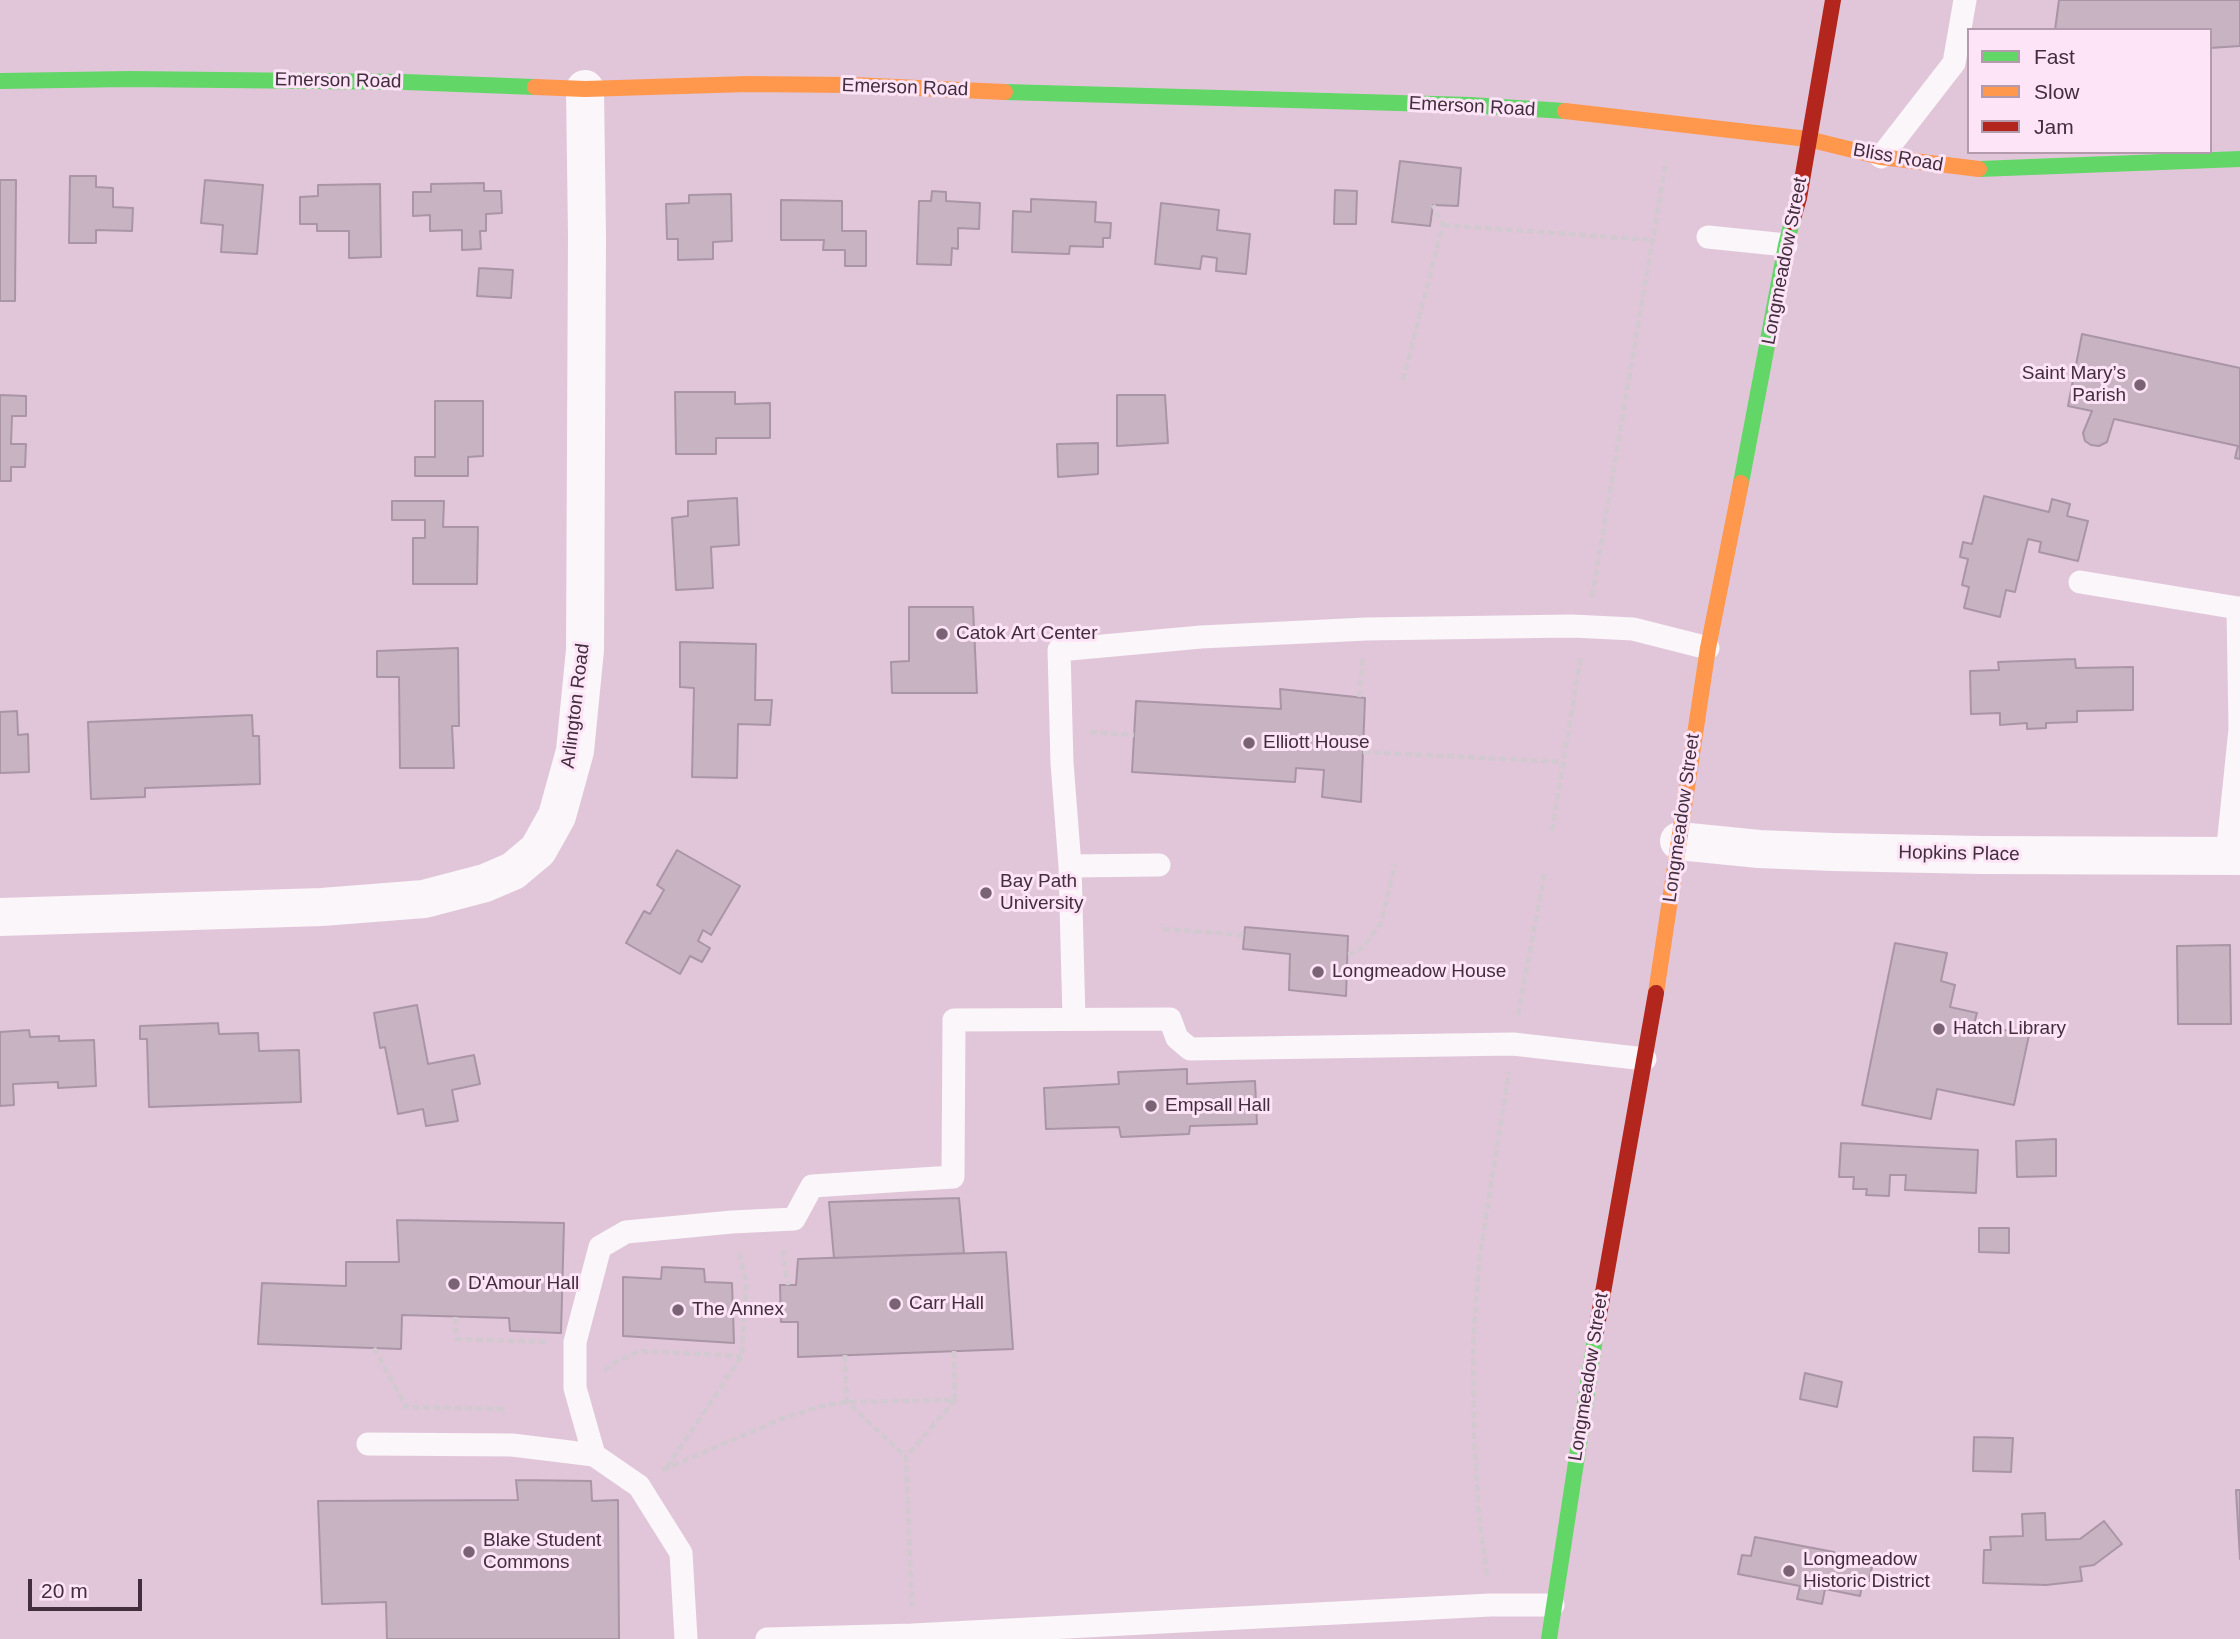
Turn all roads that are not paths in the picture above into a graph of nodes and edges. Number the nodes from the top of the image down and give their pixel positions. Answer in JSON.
{"nodes":[{"id":1,"x":1833,"y":0,"type":"edge"},
{"id":2,"x":1965,"y":0,"type":"edge"},
{"id":3,"x":0,"y":80,"type":"edge"},
{"id":4,"x":585,"y":89,"type":"junction"},
{"id":5,"x":1808,"y":139,"type":"junction"},
{"id":6,"x":1881,"y":157,"type":"junction"},
{"id":7,"x":2240,"y":159,"type":"edge"},
{"id":8,"x":1708,"y":237,"type":"dead end"},
{"id":9,"x":1786,"y":245,"type":"junction"},
{"id":10,"x":2080,"y":582,"type":"dead end"},
{"id":11,"x":2239,"y":608,"type":"edge"},
{"id":12,"x":1708,"y":648,"type":"junction"},
{"id":13,"x":2240,"y":729,"type":"edge"},
{"id":14,"x":1679,"y":841,"type":"junction"},
{"id":15,"x":2233,"y":856,"type":"edge"},
{"id":16,"x":1158,"y":864,"type":"dead end"},
{"id":17,"x":1070,"y":866,"type":"junction"},
{"id":18,"x":0,"y":917,"type":"edge"},
{"id":19,"x":1074,"y":1019,"type":"junction"},
{"id":20,"x":1645,"y":1059,"type":"junction"},
{"id":21,"x":368,"y":1444,"type":"dead end"},
{"id":22,"x":594,"y":1455,"type":"junction"},
{"id":23,"x":1553,"y":1605,"type":"junction"},
{"id":24,"x":913,"y":1637,"type":"edge"},
{"id":25,"x":686,"y":1639,"type":"edge"},
{"id":26,"x":767,"y":1639,"type":"edge"},
{"id":27,"x":1549,"y":1639,"type":"edge"}],
"edges":[{"from":1,"to":5,"type":"main road","name":"Longmeadow Street"},
{"from":2,"to":6,"type":"lane"},
{"from":3,"to":4,"type":"main road","name":"Emerson Road"},
{"from":4,"to":5,"type":"main road","name":"Emerson Road"},
{"from":4,"to":18,"type":"street","name":"Arlington Road"},
{"from":5,"to":6,"type":"main road","name":"Bliss Road"},
{"from":5,"to":9,"type":"main road","name":"Longmeadow Street"},
{"from":6,"to":7,"type":"main road","name":"Bliss Road"},
{"from":8,"to":9,"type":"lane"},
{"from":9,"to":12,"type":"main road","name":"Longmeadow Street"},
{"from":10,"to":11,"type":"lane"},
{"from":11,"to":13,"type":"lane"},
{"from":12,"to":14,"type":"main road","name":"Longmeadow Street"},
{"from":12,"to":17,"type":"lane"},
{"from":13,"to":15,"type":"lane"},
{"from":14,"to":15,"type":"street","name":"Hopkins Place"},
{"from":14,"to":20,"type":"main road","name":"Longmeadow Street"},
{"from":16,"to":17,"type":"lane"},
{"from":17,"to":19,"type":"lane"},
{"from":19,"to":20,"type":"lane"},
{"from":19,"to":22,"type":"lane"},
{"from":20,"to":23,"type":"main road","name":"Longmeadow Street"},
{"from":21,"to":22,"type":"lane"},
{"from":22,"to":25,"type":"lane"},
{"from":23,"to":24,"type":"lane"},
{"from":23,"to":27,"type":"main road","name":"Longmeadow Street"},
{"from":24,"to":26,"type":"lane"}]}
